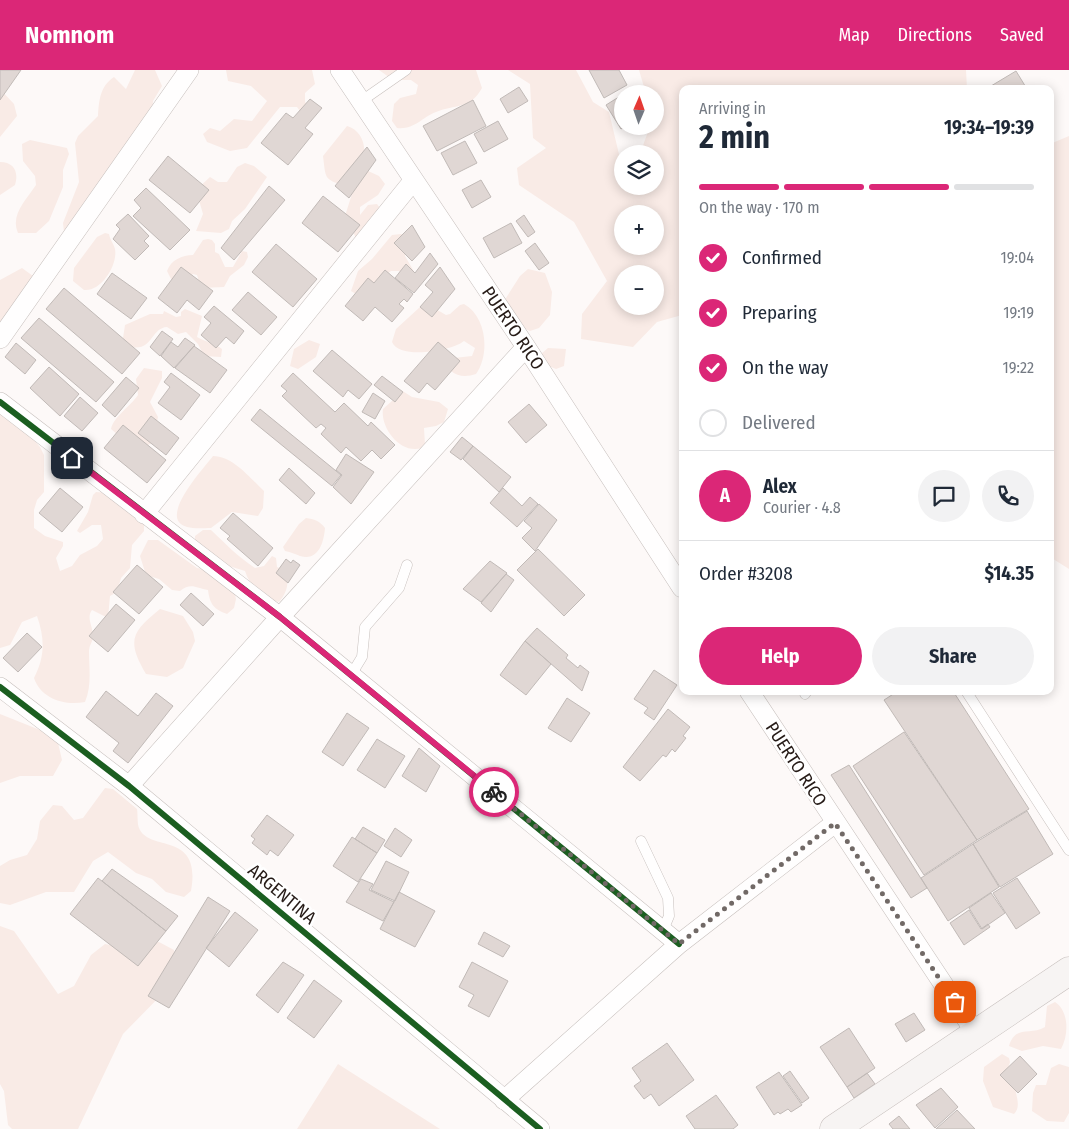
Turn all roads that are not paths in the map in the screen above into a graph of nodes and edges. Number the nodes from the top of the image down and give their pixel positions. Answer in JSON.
{"nodes":[{"id":1,"x":189,"y":70,"type":"edge"},
{"id":2,"x":340,"y":70,"type":"edge"},
{"id":3,"x":406,"y":70,"type":"edge"},
{"id":4,"x":360,"y":102,"type":"junction"},
{"id":5,"x":413,"y":181,"type":"junction"},
{"id":6,"x":0,"y":339,"type":"edge"},
{"id":7,"x":526,"y":347,"type":"junction"},
{"id":8,"x":0,"y":402,"type":"edge"},
{"id":9,"x":144,"y":514,"type":"junction"},
{"id":10,"x":407,"y":565,"type":"dead end"},
{"id":11,"x":679,"y":583,"type":"edge"},
{"id":12,"x":280,"y":617,"type":"junction"},
{"id":13,"x":351,"y":675,"type":"junction"},
{"id":14,"x":0,"y":687,"type":"edge"},
{"id":15,"x":752,"y":695,"type":"edge"},
{"id":16,"x":969,"y":695,"type":"edge"},
{"id":17,"x":129,"y":786,"type":"junction"},
{"id":18,"x":835,"y":823,"type":"junction"},
{"id":19,"x":641,"y":841,"type":"dead end"},
{"id":20,"x":1069,"y":850,"type":"edge"},
{"id":21,"x":663,"y":930,"type":"junction"},
{"id":22,"x":679,"y":944,"type":"junction"},
{"id":23,"x":1069,"y":971,"type":"edge"},
{"id":24,"x":977,"y":1035,"type":"junction"},
{"id":25,"x":504,"y":1100,"type":"junction"},
{"id":26,"x":540,"y":1129,"type":"edge"},
{"id":27,"x":834,"y":1129,"type":"edge"}],
"edges":[{"from":1,"to":6,"type":"street"},
{"from":2,"to":4,"type":"street","name":"PUERTO RICO"},
{"from":3,"to":4,"type":"lane"},
{"from":4,"to":5,"type":"street","name":"PUERTO RICO"},
{"from":5,"to":7,"type":"street","name":"PUERTO RICO"},
{"from":5,"to":9,"type":"street"},
{"from":7,"to":11,"type":"street","name":"PUERTO RICO"},
{"from":7,"to":12,"type":"street"},
{"from":8,"to":9,"type":"street"},
{"from":9,"to":12,"type":"street"},
{"from":10,"to":13,"type":"lane"},
{"from":12,"to":13,"type":"street"},
{"from":12,"to":17,"type":"street"},
{"from":13,"to":21,"type":"street"},
{"from":14,"to":17,"type":"street","name":"ARGENTINA"},
{"from":15,"to":18,"type":"street","name":"PUERTO RICO"},
{"from":16,"to":20,"type":"lane"},
{"from":17,"to":25,"type":"street","name":"ARGENTINA"},
{"from":18,"to":22,"type":"street"},
{"from":18,"to":24,"type":"street","name":"PUERTO RICO"},
{"from":19,"to":21,"type":"lane"},
{"from":21,"to":22,"type":"street"},
{"from":22,"to":25,"type":"street"},
{"from":23,"to":24,"type":"street"},
{"from":24,"to":27,"type":"street"},
{"from":25,"to":26,"type":"street","name":"ARGENTINA"}]}
